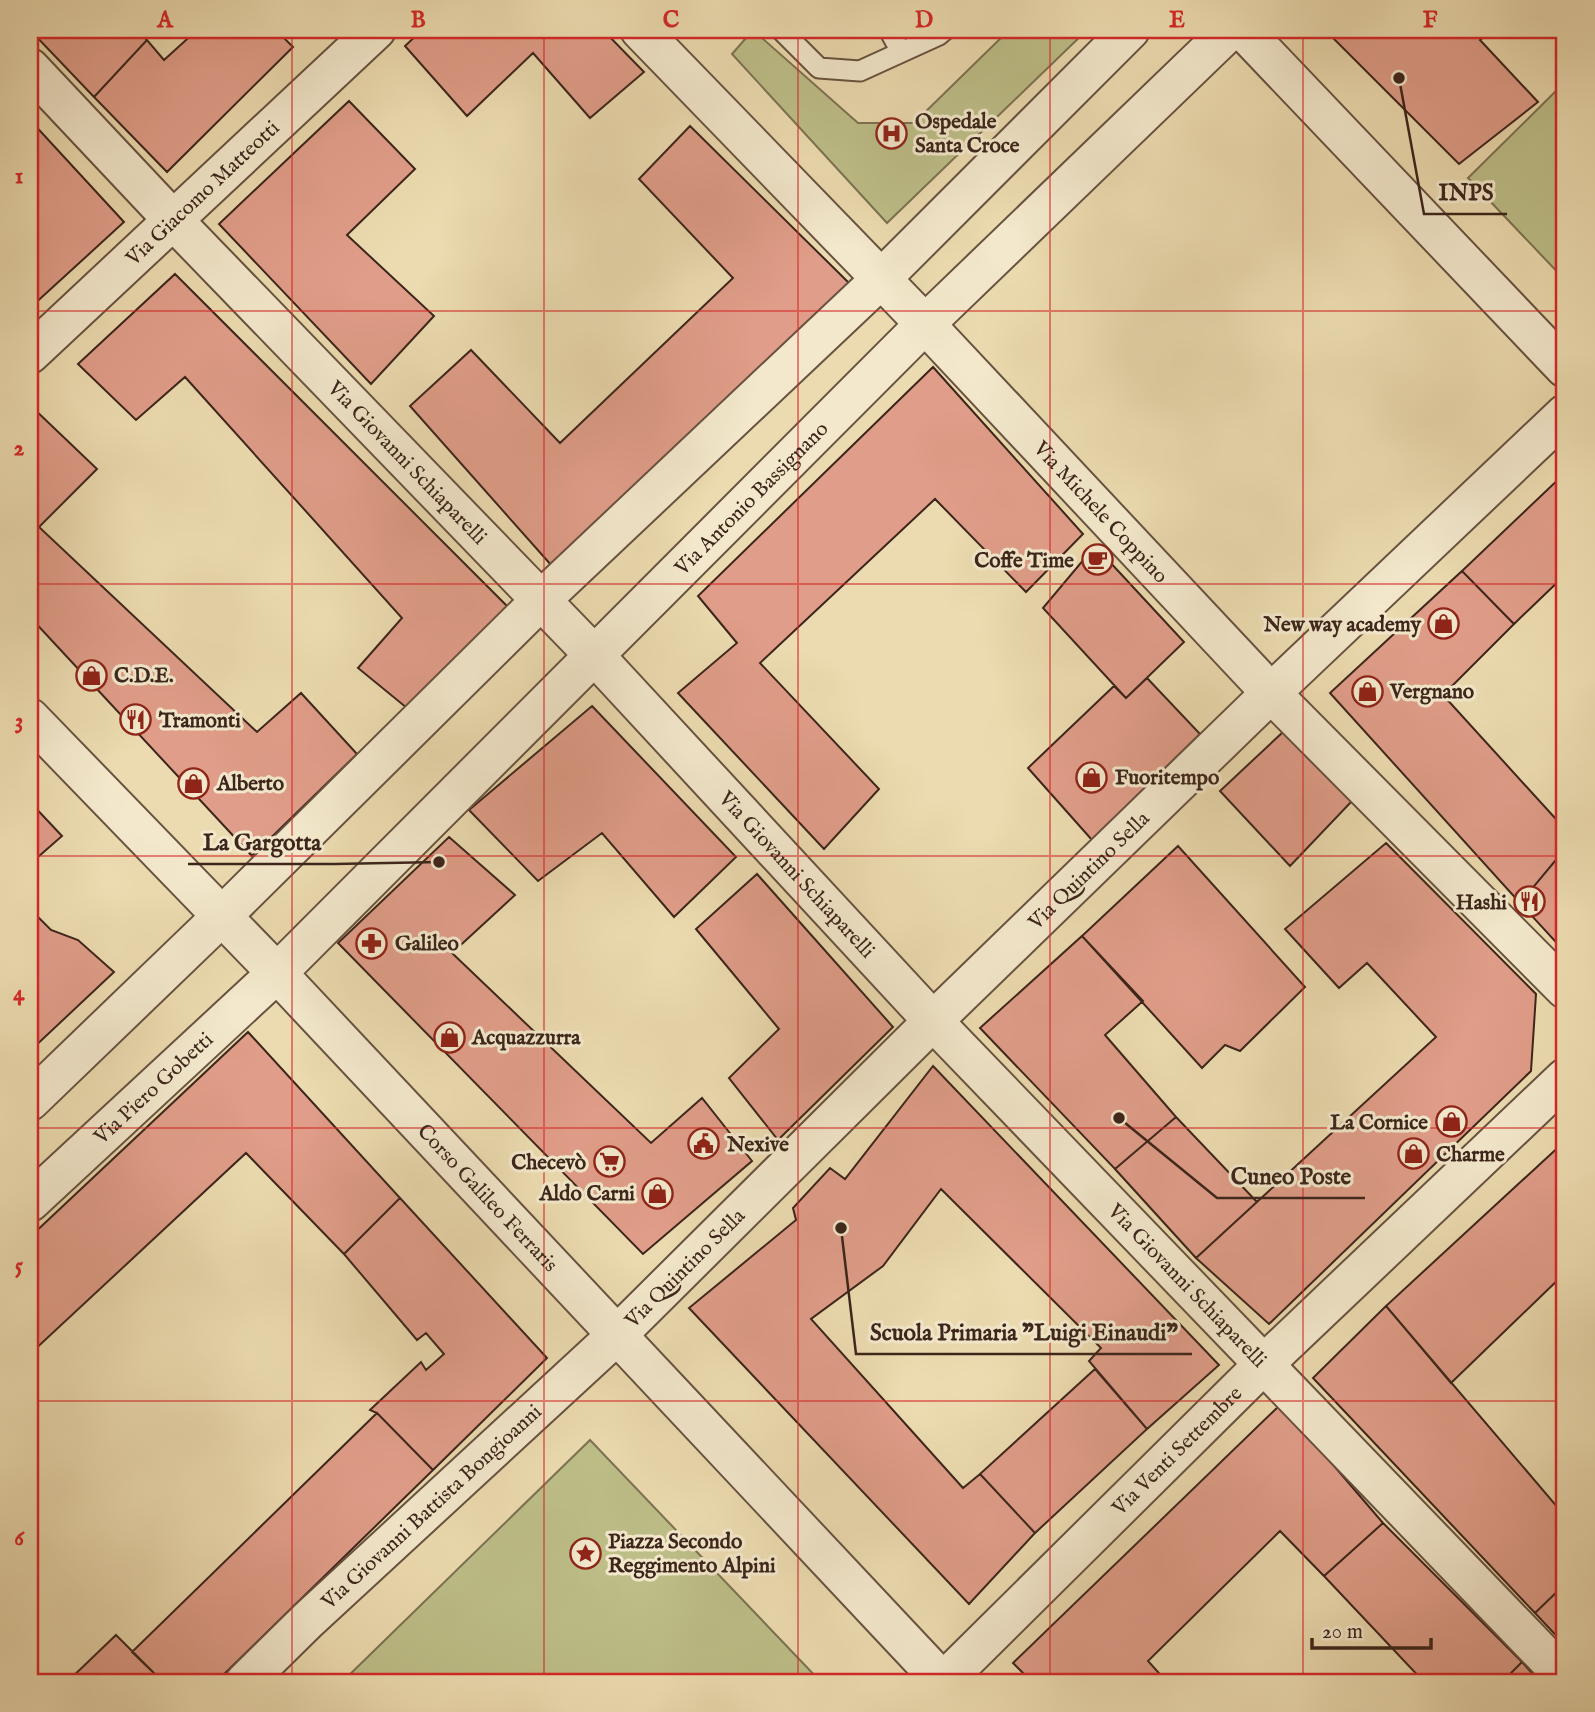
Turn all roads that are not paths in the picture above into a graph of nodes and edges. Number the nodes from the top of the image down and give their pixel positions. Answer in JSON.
{"nodes":[{"id":1,"x":376,"y":30,"type":"edge"},
{"id":2,"x":640,"y":30,"type":"edge"},
{"id":3,"x":781,"y":30,"type":"edge"},
{"id":4,"x":889,"y":30,"type":"edge"},
{"id":5,"x":945,"y":30,"type":"edge"},
{"id":6,"x":1130,"y":30,"type":"edge"},
{"id":7,"x":1230,"y":30,"type":"edge"},
{"id":8,"x":1243,"y":30,"type":"edge"},
{"id":9,"x":901,"y":52,"type":"junction"},
{"id":10,"x":30,"y":68,"type":"edge"},
{"id":11,"x":174,"y":221,"type":"junction"},
{"id":12,"x":881,"y":279,"type":"junction"},
{"id":13,"x":925,"y":324,"type":"junction"},
{"id":14,"x":30,"y":354,"type":"edge"},
{"id":15,"x":1565,"y":368,"type":"edge"},
{"id":16,"x":1565,"y":414,"type":"edge"},
{"id":17,"x":541,"y":600,"type":"junction"},
{"id":18,"x":595,"y":656,"type":"junction"},
{"id":19,"x":1271,"y":693,"type":"junction"},
{"id":20,"x":30,"y":718,"type":"edge"},
{"id":21,"x":221,"y":917,"type":"junction"},
{"id":22,"x":278,"y":973,"type":"junction"},
{"id":23,"x":1565,"y":989,"type":"edge"},
{"id":24,"x":933,"y":1021,"type":"junction"},
{"id":25,"x":1565,"y":1078,"type":"edge"},
{"id":26,"x":30,"y":1101,"type":"edge"},
{"id":27,"x":30,"y":1202,"type":"edge"},
{"id":28,"x":618,"y":1334,"type":"junction"},
{"id":29,"x":1263,"y":1366,"type":"junction"},
{"id":30,"x":1565,"y":1677,"type":"edge"},
{"id":31,"x":245,"y":1682,"type":"edge"},
{"id":32,"x":943,"y":1682,"type":"edge"}],
"edges":[{"from":1,"to":11,"type":"street","name":"Via Giacomo Matteotti"},
{"from":2,"to":12,"type":"street","name":"Via Michele Coppino"},
{"from":3,"to":9,"type":"lane"},
{"from":4,"to":9,"type":"lane"},
{"from":5,"to":9,"type":"lane"},
{"from":6,"to":12,"type":"street"},
{"from":7,"to":13,"type":"street","name":"Via Antonio Bassignano"},
{"from":8,"to":15,"type":"street"},
{"from":10,"to":11,"type":"street","name":"Via Giovanni Schiaparelli"},
{"from":11,"to":14,"type":"street","name":"Via Giacomo Matteotti"},
{"from":11,"to":17,"type":"street","name":"Via Giovanni Schiaparelli"},
{"from":12,"to":13,"type":"street","name":"Via Michele Coppino"},
{"from":12,"to":17,"type":"street"},
{"from":13,"to":18,"type":"street","name":"Via Antonio Bassignano"},
{"from":13,"to":19,"type":"street","name":"Via Michele Coppino"},
{"from":16,"to":19,"type":"street","name":"Via Quintino Sella"},
{"from":17,"to":18,"type":"street","name":"Via Giovanni Schiaparelli"},
{"from":17,"to":21,"type":"street"},
{"from":18,"to":22,"type":"street","name":"Via Antonio Bassignano"},
{"from":18,"to":24,"type":"street","name":"Via Giovanni Schiaparelli"},
{"from":19,"to":23,"type":"street","name":"Via Michele Coppino"},
{"from":19,"to":24,"type":"street","name":"Via Quintino Sella"},
{"from":20,"to":21,"type":"street","name":"Corso Galileo Ferraris"},
{"from":21,"to":22,"type":"street","name":"Corso Galileo Ferraris"},
{"from":21,"to":26,"type":"street"},
{"from":22,"to":27,"type":"street","name":"Via Piero Gobetti"},
{"from":22,"to":28,"type":"street","name":"Corso Galileo Ferraris"},
{"from":24,"to":28,"type":"street","name":"Via Quintino Sella"},
{"from":24,"to":29,"type":"street","name":"Via Giovanni Schiaparelli"},
{"from":25,"to":29,"type":"street","name":"Via Venti Settembre"},
{"from":28,"to":31,"type":"street","name":"Via Giovanni Battista Bongioanni"},
{"from":28,"to":32,"type":"street","name":"Corso Galileo Ferraris"},
{"from":29,"to":30,"type":"street","name":"Via Giovanni Schiaparelli"},
{"from":29,"to":32,"type":"street","name":"Via Venti Settembre"}]}
